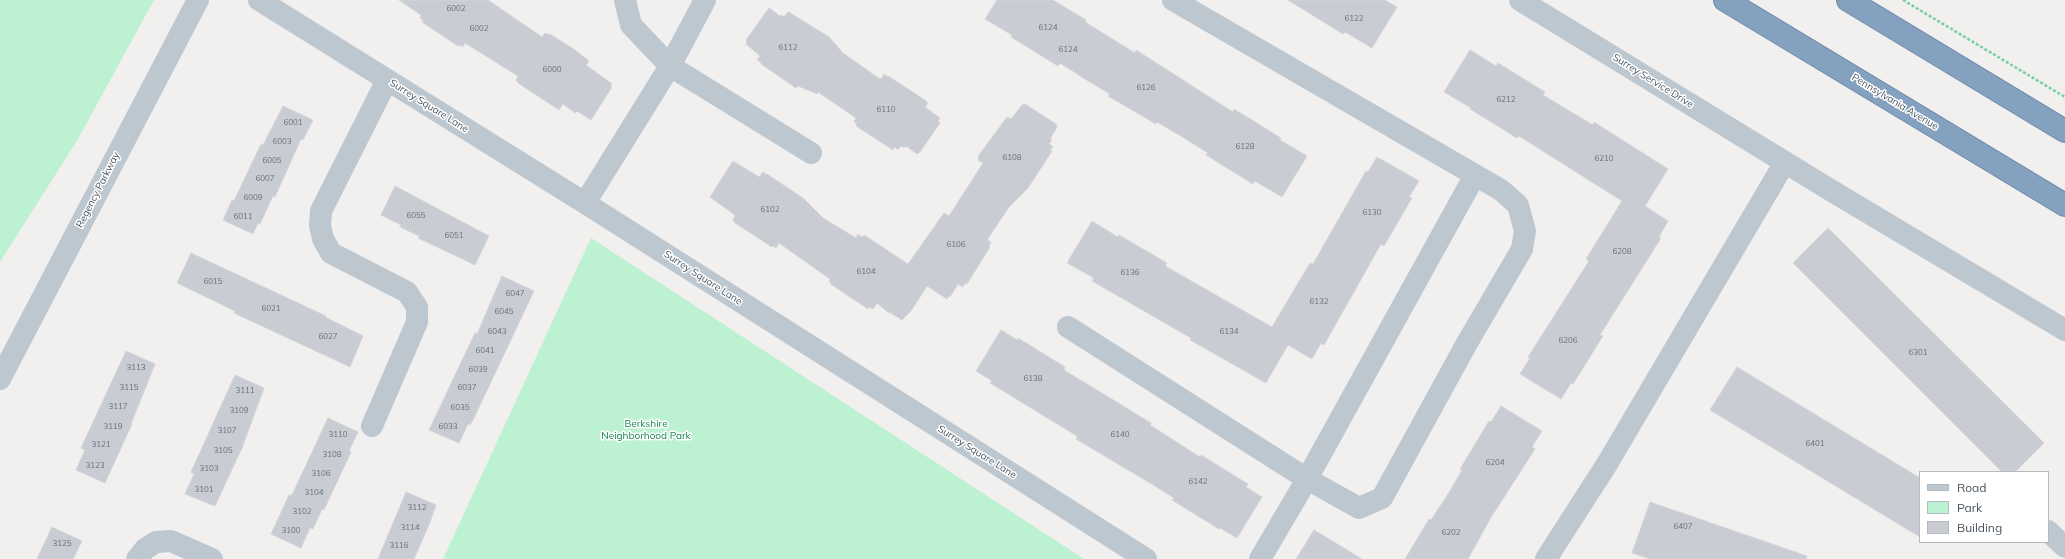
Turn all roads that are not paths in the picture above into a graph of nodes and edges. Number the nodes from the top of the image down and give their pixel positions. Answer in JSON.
{"nodes":[{"id":1,"x":198,"y":0,"type":"edge"},
{"id":2,"x":259,"y":0,"type":"edge"},
{"id":3,"x":625,"y":0,"type":"edge"},
{"id":4,"x":705,"y":0,"type":"edge"},
{"id":5,"x":1173,"y":0,"type":"edge"},
{"id":6,"x":1520,"y":0,"type":"edge"},
{"id":7,"x":1725,"y":0,"type":"edge"},
{"id":8,"x":1848,"y":0,"type":"edge"},
{"id":9,"x":670,"y":66,"type":"junction"},
{"id":10,"x":387,"y":80,"type":"junction"},
{"id":11,"x":2065,"y":131,"type":"edge"},
{"id":12,"x":811,"y":153,"type":"dead end"},
{"id":13,"x":1785,"y":162,"type":"junction"},
{"id":14,"x":1475,"y":175,"type":"junction"},
{"id":15,"x":585,"y":203,"type":"junction"},
{"id":16,"x":2065,"y":205,"type":"edge"},
{"id":17,"x":1068,"y":327,"type":"dead end"},
{"id":18,"x":2065,"y":330,"type":"edge"},
{"id":19,"x":0,"y":380,"type":"edge"},
{"id":20,"x":372,"y":426,"type":"dead end"},
{"id":21,"x":1307,"y":479,"type":"junction"},
{"id":22,"x":2049,"y":532,"type":"edge"},
{"id":23,"x":2065,"y":547,"type":"edge"},
{"id":24,"x":137,"y":559,"type":"edge"},
{"id":25,"x":212,"y":559,"type":"edge"},
{"id":26,"x":1146,"y":559,"type":"edge"},
{"id":27,"x":1260,"y":559,"type":"edge"},
{"id":28,"x":1546,"y":559,"type":"edge"}],
"edges":[{"from":1,"to":19,"type":"street","name":"Regency Parkway"},
{"from":2,"to":10,"type":"street","name":"Surrey Square Lane"},
{"from":3,"to":9,"type":"street"},
{"from":4,"to":9,"type":"street"},
{"from":5,"to":14,"type":"street"},
{"from":6,"to":13,"type":"street","name":"Surrey Service Drive"},
{"from":7,"to":16,"type":"highway","name":"Pennsylvania Avenue"},
{"from":8,"to":11,"type":"highway"},
{"from":9,"to":12,"type":"street"},
{"from":9,"to":15,"type":"street"},
{"from":10,"to":15,"type":"street","name":"Surrey Square Lane"},
{"from":10,"to":20,"type":"street"},
{"from":13,"to":18,"type":"street","name":"Surrey Service Drive"},
{"from":13,"to":28,"type":"street"},
{"from":14,"to":21,"type":"street"},
{"from":14,"to":21,"type":"street"},
{"from":15,"to":26,"type":"street","name":"Surrey Square Lane"},
{"from":17,"to":21,"type":"street"},
{"from":21,"to":27,"type":"street"},
{"from":22,"to":23,"type":"street"},
{"from":24,"to":25,"type":"street"}]}
